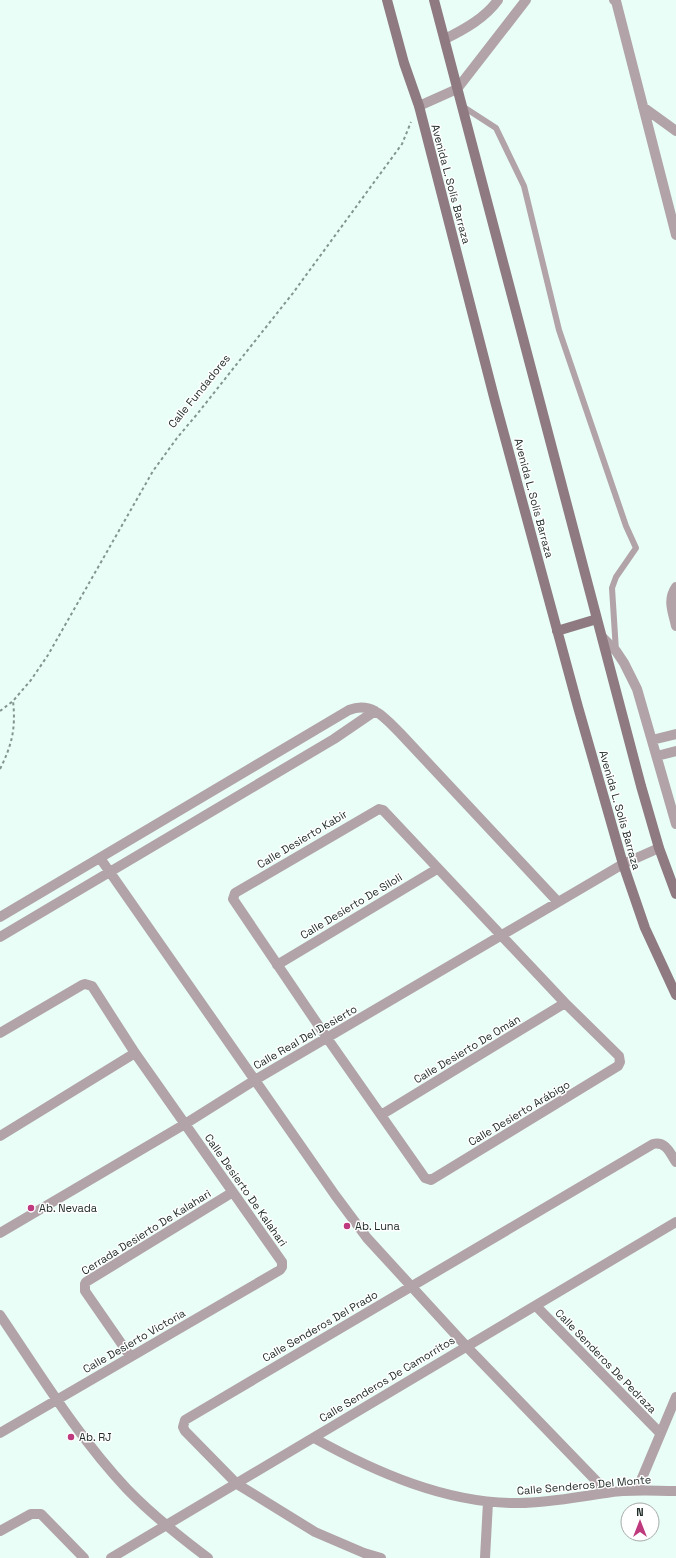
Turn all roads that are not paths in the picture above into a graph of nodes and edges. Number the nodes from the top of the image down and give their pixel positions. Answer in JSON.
{"nodes":[{"id":1,"x":387,"y":0,"type":"edge"},
{"id":2,"x":434,"y":0,"type":"edge"},
{"id":3,"x":498,"y":0,"type":"edge"},
{"id":4,"x":526,"y":0,"type":"edge"},
{"id":5,"x":615,"y":0,"type":"edge"},
{"id":6,"x":445,"y":39,"type":"junction"},
{"id":7,"x":457,"y":89,"type":"junction"},
{"id":8,"x":419,"y":106,"type":"junction"},
{"id":9,"x":462,"y":106,"type":"junction"},
{"id":10,"x":643,"y":107,"type":"junction"},
{"id":11,"x":676,"y":131,"type":"edge"},
{"id":12,"x":676,"y":235,"type":"edge"},
{"id":13,"x":676,"y":587,"type":"edge"},
{"id":14,"x":597,"y":619,"type":"junction"},
{"id":15,"x":676,"y":626,"type":"edge"},
{"id":16,"x":557,"y":631,"type":"junction"},
{"id":17,"x":602,"y":637,"type":"junction"},
{"id":18,"x":616,"y":651,"type":"junction"},
{"id":19,"x":375,"y":711,"type":"junction"},
{"id":20,"x":676,"y":734,"type":"edge"},
{"id":21,"x":652,"y":740,"type":"junction"},
{"id":22,"x":676,"y":751,"type":"edge"},
{"id":23,"x":657,"y":756,"type":"junction"},
{"id":24,"x":676,"y":824,"type":"edge"},
{"id":25,"x":660,"y":848,"type":"junction"},
{"id":26,"x":100,"y":858,"type":"junction"},
{"id":27,"x":623,"y":864,"type":"junction"},
{"id":28,"x":437,"y":868,"type":"junction"},
{"id":29,"x":109,"y":872,"type":"junction"},
{"id":30,"x":676,"y":894,"type":"edge"},
{"id":31,"x":558,"y":902,"type":"junction"},
{"id":32,"x":0,"y":917,"type":"edge"},
{"id":33,"x":0,"y":936,"type":"edge"},
{"id":34,"x":501,"y":936,"type":"junction"},
{"id":35,"x":277,"y":965,"type":"junction"},
{"id":36,"x":676,"y":995,"type":"edge"},
{"id":37,"x":565,"y":1003,"type":"junction"},
{"id":38,"x":0,"y":1033,"type":"edge"},
{"id":39,"x":327,"y":1038,"type":"junction"},
{"id":40,"x":135,"y":1053,"type":"junction"},
{"id":41,"x":255,"y":1080,"type":"junction"},
{"id":42,"x":381,"y":1116,"type":"junction"},
{"id":43,"x":185,"y":1124,"type":"junction"},
{"id":44,"x":0,"y":1136,"type":"edge"},
{"id":45,"x":676,"y":1162,"type":"edge"},
{"id":46,"x":233,"y":1192,"type":"junction"},
{"id":47,"x":676,"y":1222,"type":"edge"},
{"id":48,"x":0,"y":1233,"type":"edge"},
{"id":49,"x":280,"y":1270,"type":"joint"},
{"id":50,"x":412,"y":1286,"type":"junction"},
{"id":51,"x":536,"y":1306,"type":"junction"},
{"id":52,"x":0,"y":1315,"type":"edge"},
{"id":53,"x":466,"y":1346,"type":"junction"},
{"id":54,"x":130,"y":1356,"type":"junction"},
{"id":55,"x":676,"y":1396,"type":"edge"},
{"id":56,"x":57,"y":1400,"type":"junction"},
{"id":57,"x":0,"y":1433,"type":"edge"},
{"id":58,"x":660,"y":1433,"type":"junction"},
{"id":59,"x":314,"y":1438,"type":"junction"},
{"id":60,"x":237,"y":1484,"type":"junction"},
{"id":61,"x":637,"y":1490,"type":"junction"},
{"id":62,"x":676,"y":1491,"type":"edge"},
{"id":63,"x":607,"y":1492,"type":"junction"},
{"id":64,"x":488,"y":1502,"type":"junction"},
{"id":65,"x":166,"y":1526,"type":"junction"},
{"id":66,"x":0,"y":1532,"type":"edge"},
{"id":67,"x":84,"y":1558,"type":"edge"},
{"id":68,"x":111,"y":1558,"type":"edge"},
{"id":69,"x":208,"y":1558,"type":"edge"},
{"id":70,"x":381,"y":1558,"type":"edge"},
{"id":71,"x":485,"y":1558,"type":"edge"}],
"edges":[{"from":1,"to":8,"type":"main road","name":"Avenida L. Solís Barraza"},
{"from":2,"to":6,"type":"main road"},
{"from":3,"to":6,"type":"street"},
{"from":4,"to":7,"type":"street"},
{"from":5,"to":10,"type":"street"},
{"from":6,"to":7,"type":"main road"},
{"from":7,"to":8,"type":"street"},
{"from":7,"to":9,"type":"main road"},
{"from":8,"to":16,"type":"main road","name":"Avenida L. Solís Barraza"},
{"from":9,"to":14,"type":"main road"},
{"from":9,"to":18,"type":"lane"},
{"from":10,"to":11,"type":"street"},
{"from":10,"to":12,"type":"street"},
{"from":13,"to":15,"type":"street"},
{"from":14,"to":16,"type":"main road"},
{"from":14,"to":17,"type":"main road"},
{"from":16,"to":27,"type":"main road","name":"Avenida L. Solís Barraza"},
{"from":17,"to":18,"type":"street"},
{"from":17,"to":25,"type":"main road"},
{"from":18,"to":21,"type":"street"},
{"from":19,"to":26,"type":"street"},
{"from":19,"to":29,"type":"street"},
{"from":19,"to":31,"type":"street"},
{"from":20,"to":21,"type":"street"},
{"from":21,"to":23,"type":"street"},
{"from":22,"to":23,"type":"street"},
{"from":23,"to":24,"type":"street"},
{"from":25,"to":27,"type":"street","name":"Calle Real Del Desierto"},
{"from":25,"to":30,"type":"main road"},
{"from":26,"to":29,"type":"street"},
{"from":26,"to":32,"type":"street"},
{"from":27,"to":31,"type":"street","name":"Calle Real Del Desierto"},
{"from":27,"to":36,"type":"main road","name":"Avenida L. Solís Barraza"},
{"from":28,"to":34,"type":"street","name":"Calle Desierto Kabir"},
{"from":28,"to":35,"type":"street","name":"Calle Desierto De Siloli"},
{"from":28,"to":35,"type":"street","name":"Calle Desierto Kabir"},
{"from":29,"to":33,"type":"street"},
{"from":29,"to":41,"type":"street"},
{"from":31,"to":34,"type":"street","name":"Calle Real Del Desierto"},
{"from":34,"to":37,"type":"street","name":"Calle Desierto Arábigo"},
{"from":34,"to":39,"type":"street","name":"Calle Real Del Desierto"},
{"from":35,"to":39,"type":"street","name":"Calle Desierto Kabir"},
{"from":37,"to":42,"type":"street","name":"Calle Desierto De Omán"},
{"from":37,"to":42,"type":"street","name":"Calle Desierto Arábigo"},
{"from":38,"to":40,"type":"street","name":"Calle Desierto De Kalahari"},
{"from":39,"to":41,"type":"street","name":"Calle Real Del Desierto"},
{"from":39,"to":42,"type":"street","name":"Calle Desierto Arábigo"},
{"from":40,"to":43,"type":"street","name":"Calle Desierto De Kalahari"},
{"from":40,"to":44,"type":"street"},
{"from":41,"to":43,"type":"street","name":"Calle Real Del Desierto"},
{"from":41,"to":50,"type":"street"},
{"from":43,"to":46,"type":"street","name":"Calle Desierto De Kalahari"},
{"from":43,"to":48,"type":"street","name":"Calle Real Del Desierto"},
{"from":45,"to":50,"type":"street","name":"Calle Senderos Del Prado"},
{"from":46,"to":49,"type":"street","name":"Calle Desierto De Kalahari"},
{"from":46,"to":54,"type":"street","name":"Cerrada Desierto De Kalahari"},
{"from":47,"to":51,"type":"street","name":"Calle Senderos De Camorritos"},
{"from":49,"to":54,"type":"street","name":"Calle Desierto Victoria"},
{"from":50,"to":53,"type":"street"},
{"from":50,"to":60,"type":"street","name":"Calle Senderos Del Prado"},
{"from":51,"to":53,"type":"street","name":"Calle Senderos De Camorritos"},
{"from":51,"to":58,"type":"street","name":"Calle Senderos De Pedraza"},
{"from":52,"to":56,"type":"street"},
{"from":53,"to":59,"type":"street","name":"Calle Senderos De Camorritos"},
{"from":53,"to":63,"type":"street"},
{"from":54,"to":56,"type":"street","name":"Calle Desierto Victoria"},
{"from":55,"to":58,"type":"street"},
{"from":56,"to":57,"type":"street","name":"Calle Desierto Victoria"},
{"from":56,"to":65,"type":"street"},
{"from":58,"to":61,"type":"street"},
{"from":59,"to":60,"type":"street","name":"Calle Senderos De Camorritos"},
{"from":59,"to":64,"type":"street","name":"Calle Senderos Del Monte"},
{"from":60,"to":65,"type":"street","name":"Calle Senderos De Camorritos"},
{"from":60,"to":70,"type":"street","name":"Calle Senderos Del Prado"},
{"from":61,"to":62,"type":"street","name":"Calle Senderos Del Monte"},
{"from":61,"to":63,"type":"street","name":"Calle Senderos Del Monte"},
{"from":63,"to":64,"type":"street","name":"Calle Senderos Del Monte"},
{"from":64,"to":71,"type":"street"},
{"from":65,"to":68,"type":"street","name":"Calle Senderos De Camorritos"},
{"from":65,"to":69,"type":"street"},
{"from":66,"to":67,"type":"street"}]}
